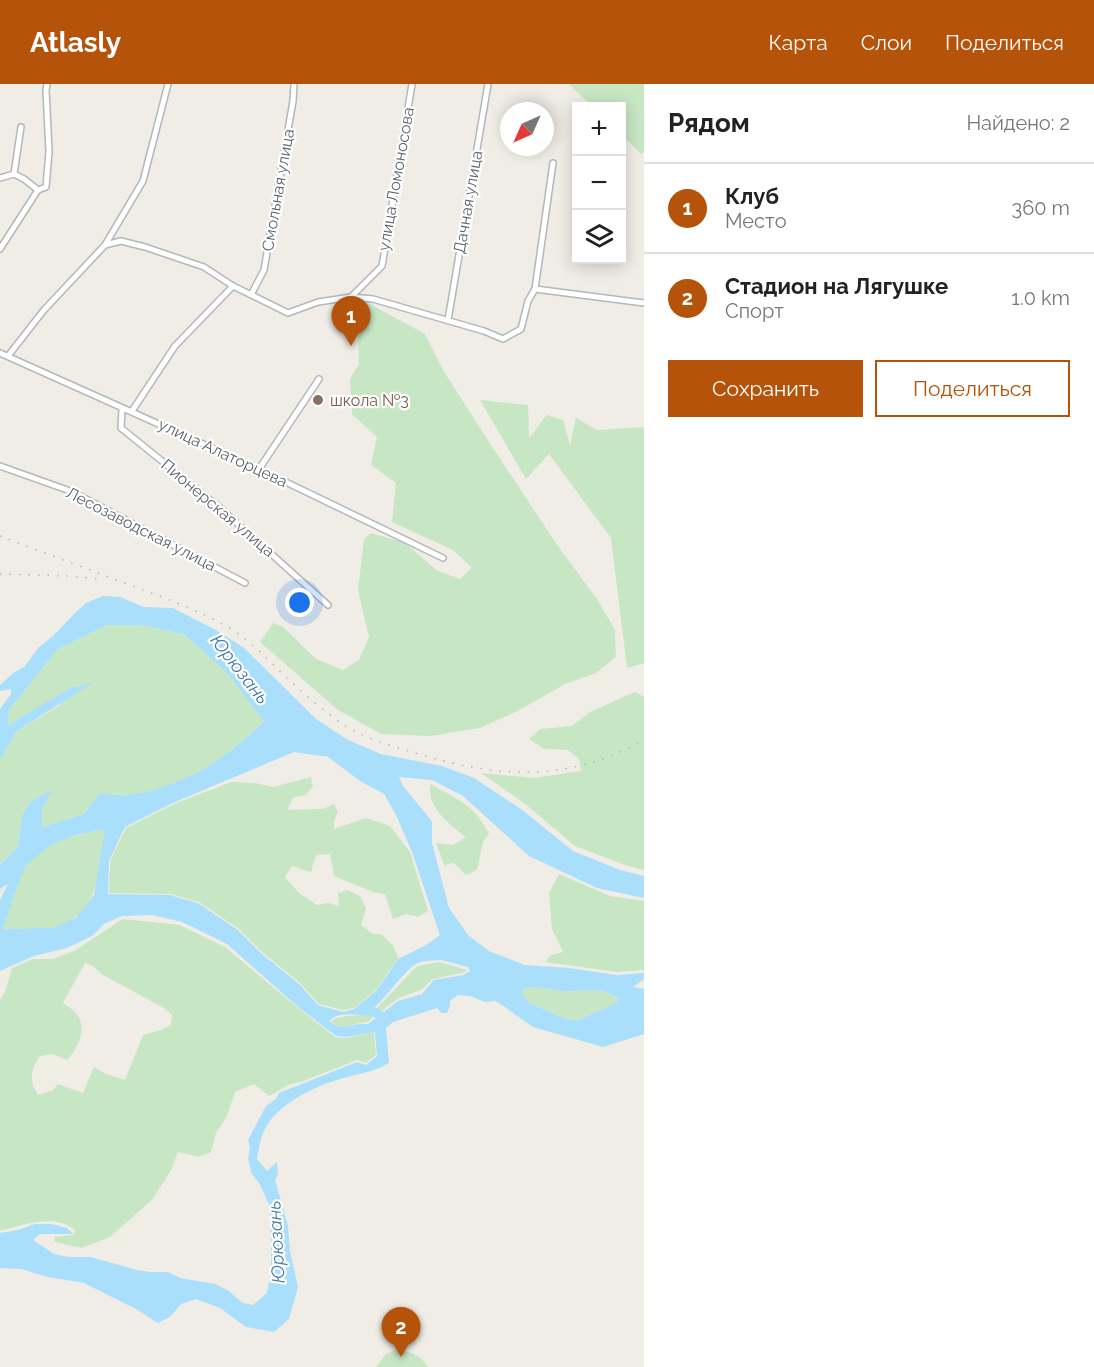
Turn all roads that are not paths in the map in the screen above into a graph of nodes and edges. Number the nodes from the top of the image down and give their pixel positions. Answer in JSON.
{"nodes":[{"id":1,"x":47,"y":84,"type":"edge"},
{"id":2,"x":168,"y":84,"type":"edge"},
{"id":3,"x":294,"y":84,"type":"edge"},
{"id":4,"x":412,"y":84,"type":"edge"},
{"id":5,"x":488,"y":84,"type":"edge"},
{"id":6,"x":21,"y":127,"type":"dead end"},
{"id":7,"x":553,"y":163,"type":"dead end"},
{"id":8,"x":14,"y":174,"type":"junction"},
{"id":9,"x":0,"y":178,"type":"edge"},
{"id":10,"x":38,"y":190,"type":"junction"},
{"id":11,"x":105,"y":245,"type":"junction"},
{"id":12,"x":0,"y":249,"type":"edge"},
{"id":13,"x":233,"y":286,"type":"junction"},
{"id":14,"x":536,"y":289,"type":"junction"},
{"id":15,"x":252,"y":293,"type":"junction"},
{"id":16,"x":351,"y":297,"type":"junction"},
{"id":17,"x":644,"y":303,"type":"edge"},
{"id":18,"x":448,"y":320,"type":"junction"},
{"id":19,"x":0,"y":353,"type":"edge"},
{"id":20,"x":8,"y":356,"type":"junction"},
{"id":21,"x":319,"y":379,"type":"dead end"},
{"id":22,"x":122,"y":408,"type":"junction"},
{"id":23,"x":132,"y":411,"type":"junction"},
{"id":24,"x":0,"y":466,"type":"edge"},
{"id":25,"x":259,"y":469,"type":"junction"},
{"id":26,"x":443,"y":558,"type":"dead end"},
{"id":27,"x":245,"y":583,"type":"dead end"},
{"id":28,"x":328,"y":605,"type":"dead end"}],
"edges":[{"from":1,"to":10,"type":"street"},
{"from":2,"to":11,"type":"street"},
{"from":3,"to":15,"type":"street","name":"Смольная улица"},
{"from":4,"to":16,"type":"street","name":"улица Ломоносова"},
{"from":5,"to":18,"type":"street","name":"Дачная улица"},
{"from":6,"to":8,"type":"street"},
{"from":7,"to":14,"type":"street"},
{"from":8,"to":9,"type":"street"},
{"from":8,"to":10,"type":"street"},
{"from":10,"to":12,"type":"street"},
{"from":11,"to":13,"type":"street"},
{"from":11,"to":20,"type":"street"},
{"from":13,"to":15,"type":"street"},
{"from":13,"to":23,"type":"street"},
{"from":14,"to":17,"type":"street"},
{"from":14,"to":18,"type":"street"},
{"from":15,"to":16,"type":"street"},
{"from":16,"to":18,"type":"street"},
{"from":19,"to":20,"type":"street","name":"улица Алаторцева"},
{"from":20,"to":22,"type":"street","name":"улица Алаторцева"},
{"from":21,"to":25,"type":"street"},
{"from":22,"to":23,"type":"street","name":"улица Алаторцева"},
{"from":22,"to":28,"type":"street","name":"Пионерская улица"},
{"from":23,"to":25,"type":"street","name":"улица Алаторцева"},
{"from":24,"to":27,"type":"street","name":"Лесозаводская улица"},
{"from":25,"to":26,"type":"street","name":"улица Алаторцева"}]}
